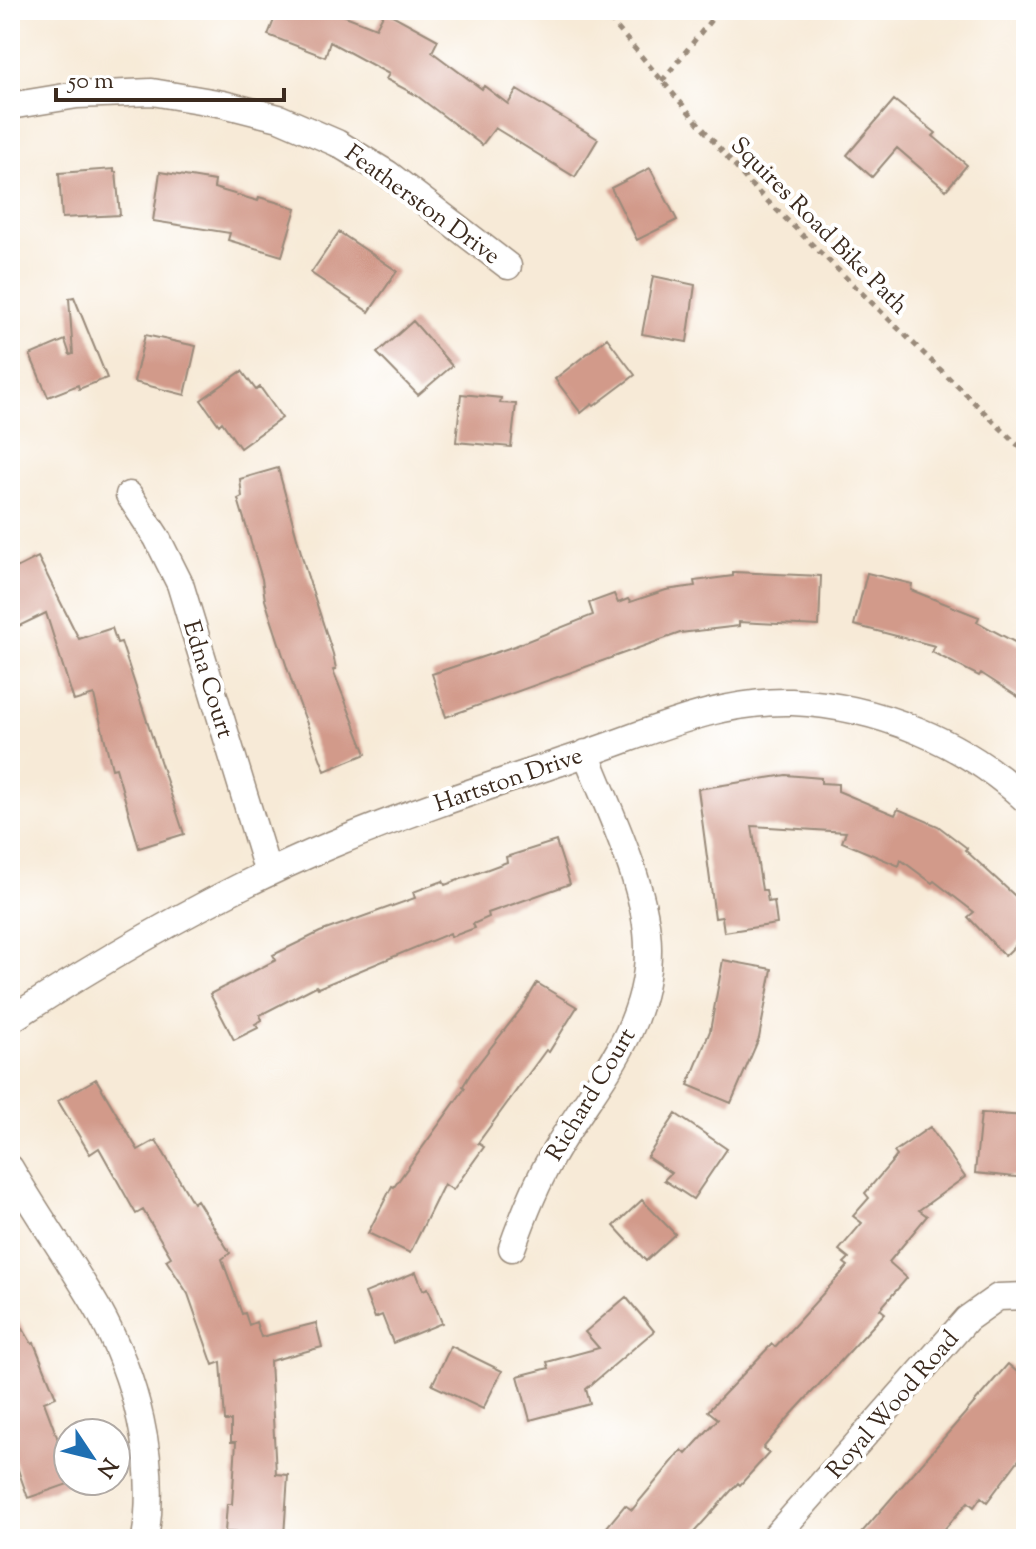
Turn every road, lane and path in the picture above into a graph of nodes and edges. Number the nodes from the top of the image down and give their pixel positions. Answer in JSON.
{"nodes":[{"id":1,"x":602,"y":10,"type":"edge"},
{"id":2,"x":719,"y":10,"type":"edge"},
{"id":3,"x":662,"y":81,"type":"junction"},
{"id":4,"x":10,"y":106,"type":"edge"},
{"id":5,"x":508,"y":266,"type":"dead end"},
{"id":6,"x":1026,"y":453,"type":"edge"},
{"id":7,"x":129,"y":495,"type":"dead end"},
{"id":8,"x":586,"y":753,"type":"junction"},
{"id":9,"x":1026,"y":800,"type":"edge"},
{"id":10,"x":268,"y":873,"type":"junction"},
{"id":11,"x":10,"y":1020,"type":"edge"},
{"id":12,"x":10,"y":1168,"type":"edge"},
{"id":13,"x":512,"y":1248,"type":"dead end"},
{"id":14,"x":1026,"y":1296,"type":"edge"},
{"id":15,"x":145,"y":1539,"type":"edge"},
{"id":16,"x":773,"y":1539,"type":"edge"}],
"edges":[{"from":1,"to":3,"type":"path","name":"Squires Road Bike Path"},
{"from":2,"to":3,"type":"path"},
{"from":3,"to":6,"type":"path","name":"Squires Road Bike Path"},
{"from":4,"to":5,"type":"street","name":"Featherston Drive"},
{"from":7,"to":10,"type":"street","name":"Edna Court"},
{"from":8,"to":9,"type":"street","name":"Hartston Drive"},
{"from":8,"to":10,"type":"street","name":"Hartston Drive"},
{"from":8,"to":13,"type":"street","name":"Richard Court"},
{"from":10,"to":11,"type":"street","name":"Hartston Drive"},
{"from":12,"to":15,"type":"street"},
{"from":14,"to":16,"type":"street","name":"Royal Wood Road"}]}
